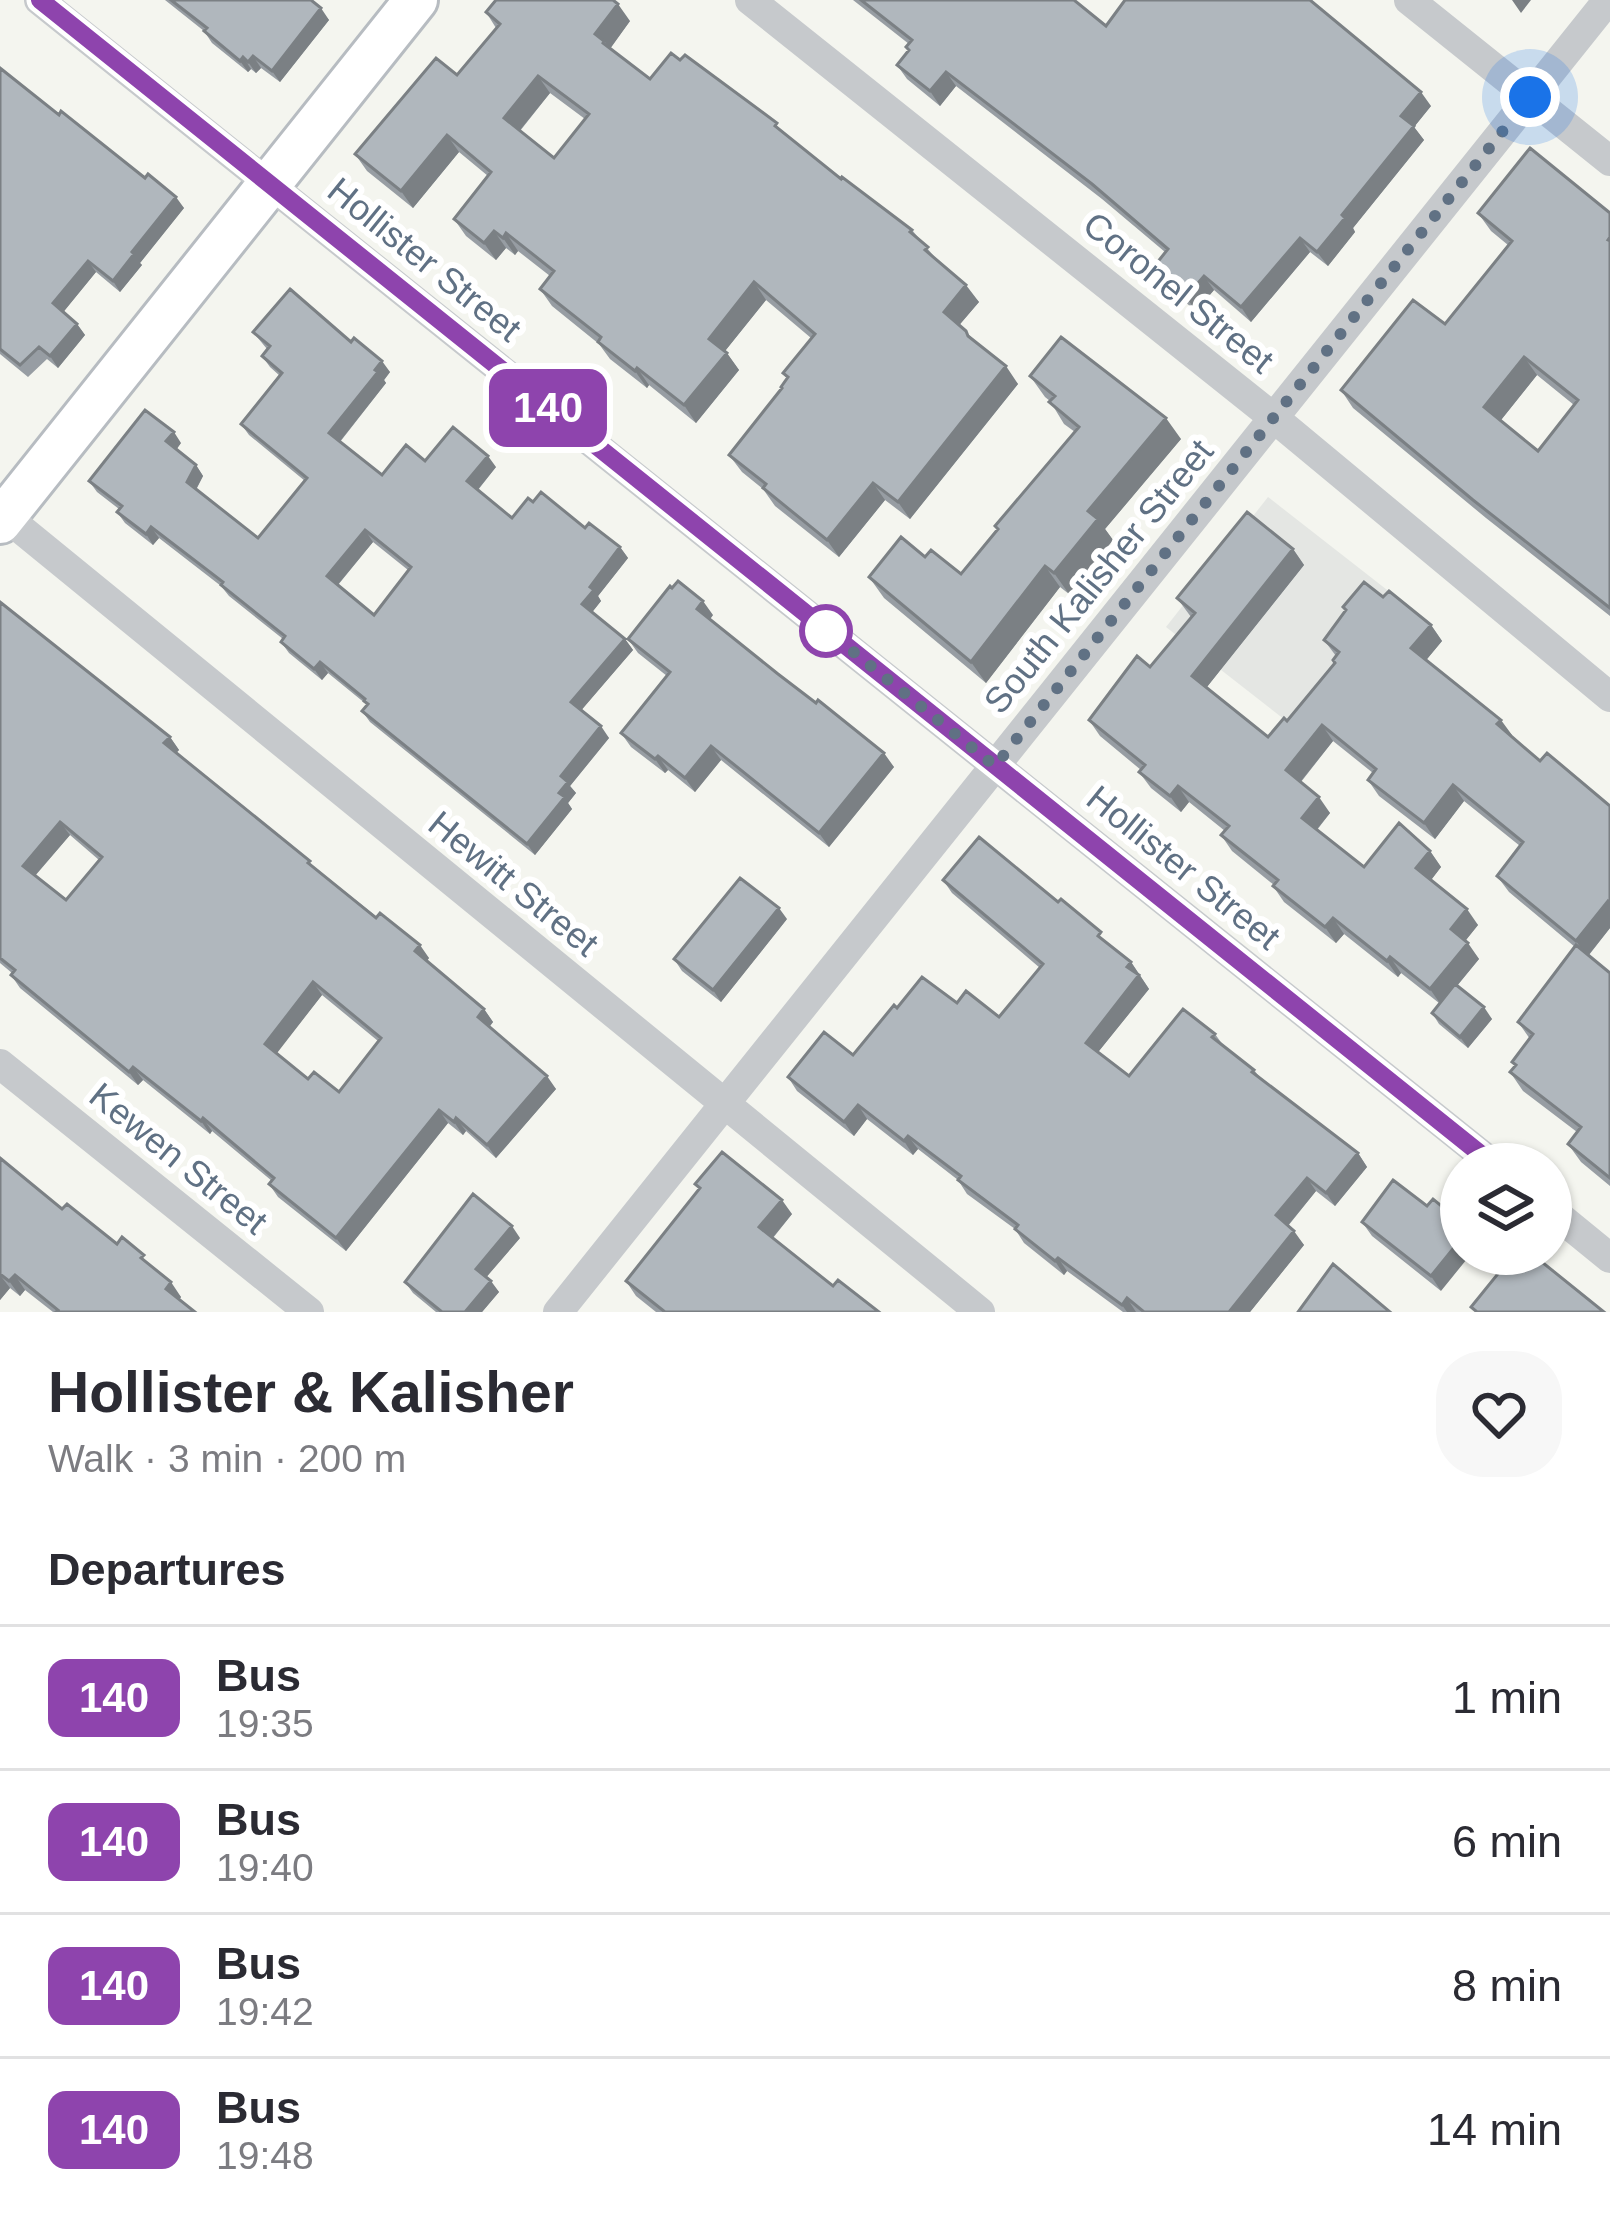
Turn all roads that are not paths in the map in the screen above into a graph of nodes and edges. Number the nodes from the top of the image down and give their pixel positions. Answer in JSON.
{"nodes":[{"id":1,"x":40,"y":0,"type":"edge"},
{"id":2,"x":416,"y":0,"type":"edge"},
{"id":3,"x":750,"y":0,"type":"edge"},
{"id":4,"x":1408,"y":0,"type":"edge"},
{"id":5,"x":1608,"y":0,"type":"edge"},
{"id":6,"x":1530,"y":97,"type":"junction"},
{"id":7,"x":1610,"y":161,"type":"edge"},
{"id":8,"x":269,"y":184,"type":"junction"},
{"id":9,"x":1274,"y":418,"type":"junction"},
{"id":10,"x":2,"y":517,"type":"edge"},
{"id":11,"x":1610,"y":697,"type":"edge"},
{"id":12,"x":995,"y":766,"type":"junction"},
{"id":13,"x":0,"y":1064,"type":"edge"},
{"id":14,"x":724,"y":1105,"type":"junction"},
{"id":15,"x":1467,"y":1143,"type":"edge"},
{"id":16,"x":1572,"y":1227,"type":"edge"},
{"id":17,"x":1610,"y":1258,"type":"edge"},
{"id":18,"x":310,"y":1312,"type":"edge"},
{"id":19,"x":558,"y":1312,"type":"edge"},
{"id":20,"x":980,"y":1312,"type":"edge"}],
"edges":[{"from":1,"to":8,"type":"street","name":"Hollister Street"},
{"from":2,"to":8,"type":"main road"},
{"from":3,"to":9,"type":"street","name":"Coronel Street"},
{"from":4,"to":6,"type":"street"},
{"from":5,"to":6,"type":"street","name":"South Kalisher Street"},
{"from":6,"to":7,"type":"street"},
{"from":6,"to":9,"type":"street","name":"South Kalisher Street"},
{"from":8,"to":10,"type":"main road"},
{"from":8,"to":12,"type":"street","name":"Hollister Street"},
{"from":9,"to":11,"type":"street","name":"Coronel Street"},
{"from":9,"to":12,"type":"street","name":"South Kalisher Street"},
{"from":10,"to":14,"type":"street","name":"Hewitt Street"},
{"from":12,"to":14,"type":"street","name":"South Kalisher Street"},
{"from":12,"to":15,"type":"street","name":"Hollister Street"},
{"from":13,"to":18,"type":"street","name":"Kewen Street"},
{"from":14,"to":19,"type":"street","name":"South Kalisher Street"},
{"from":14,"to":20,"type":"street","name":"Hewitt Street"},
{"from":16,"to":17,"type":"street"}]}
